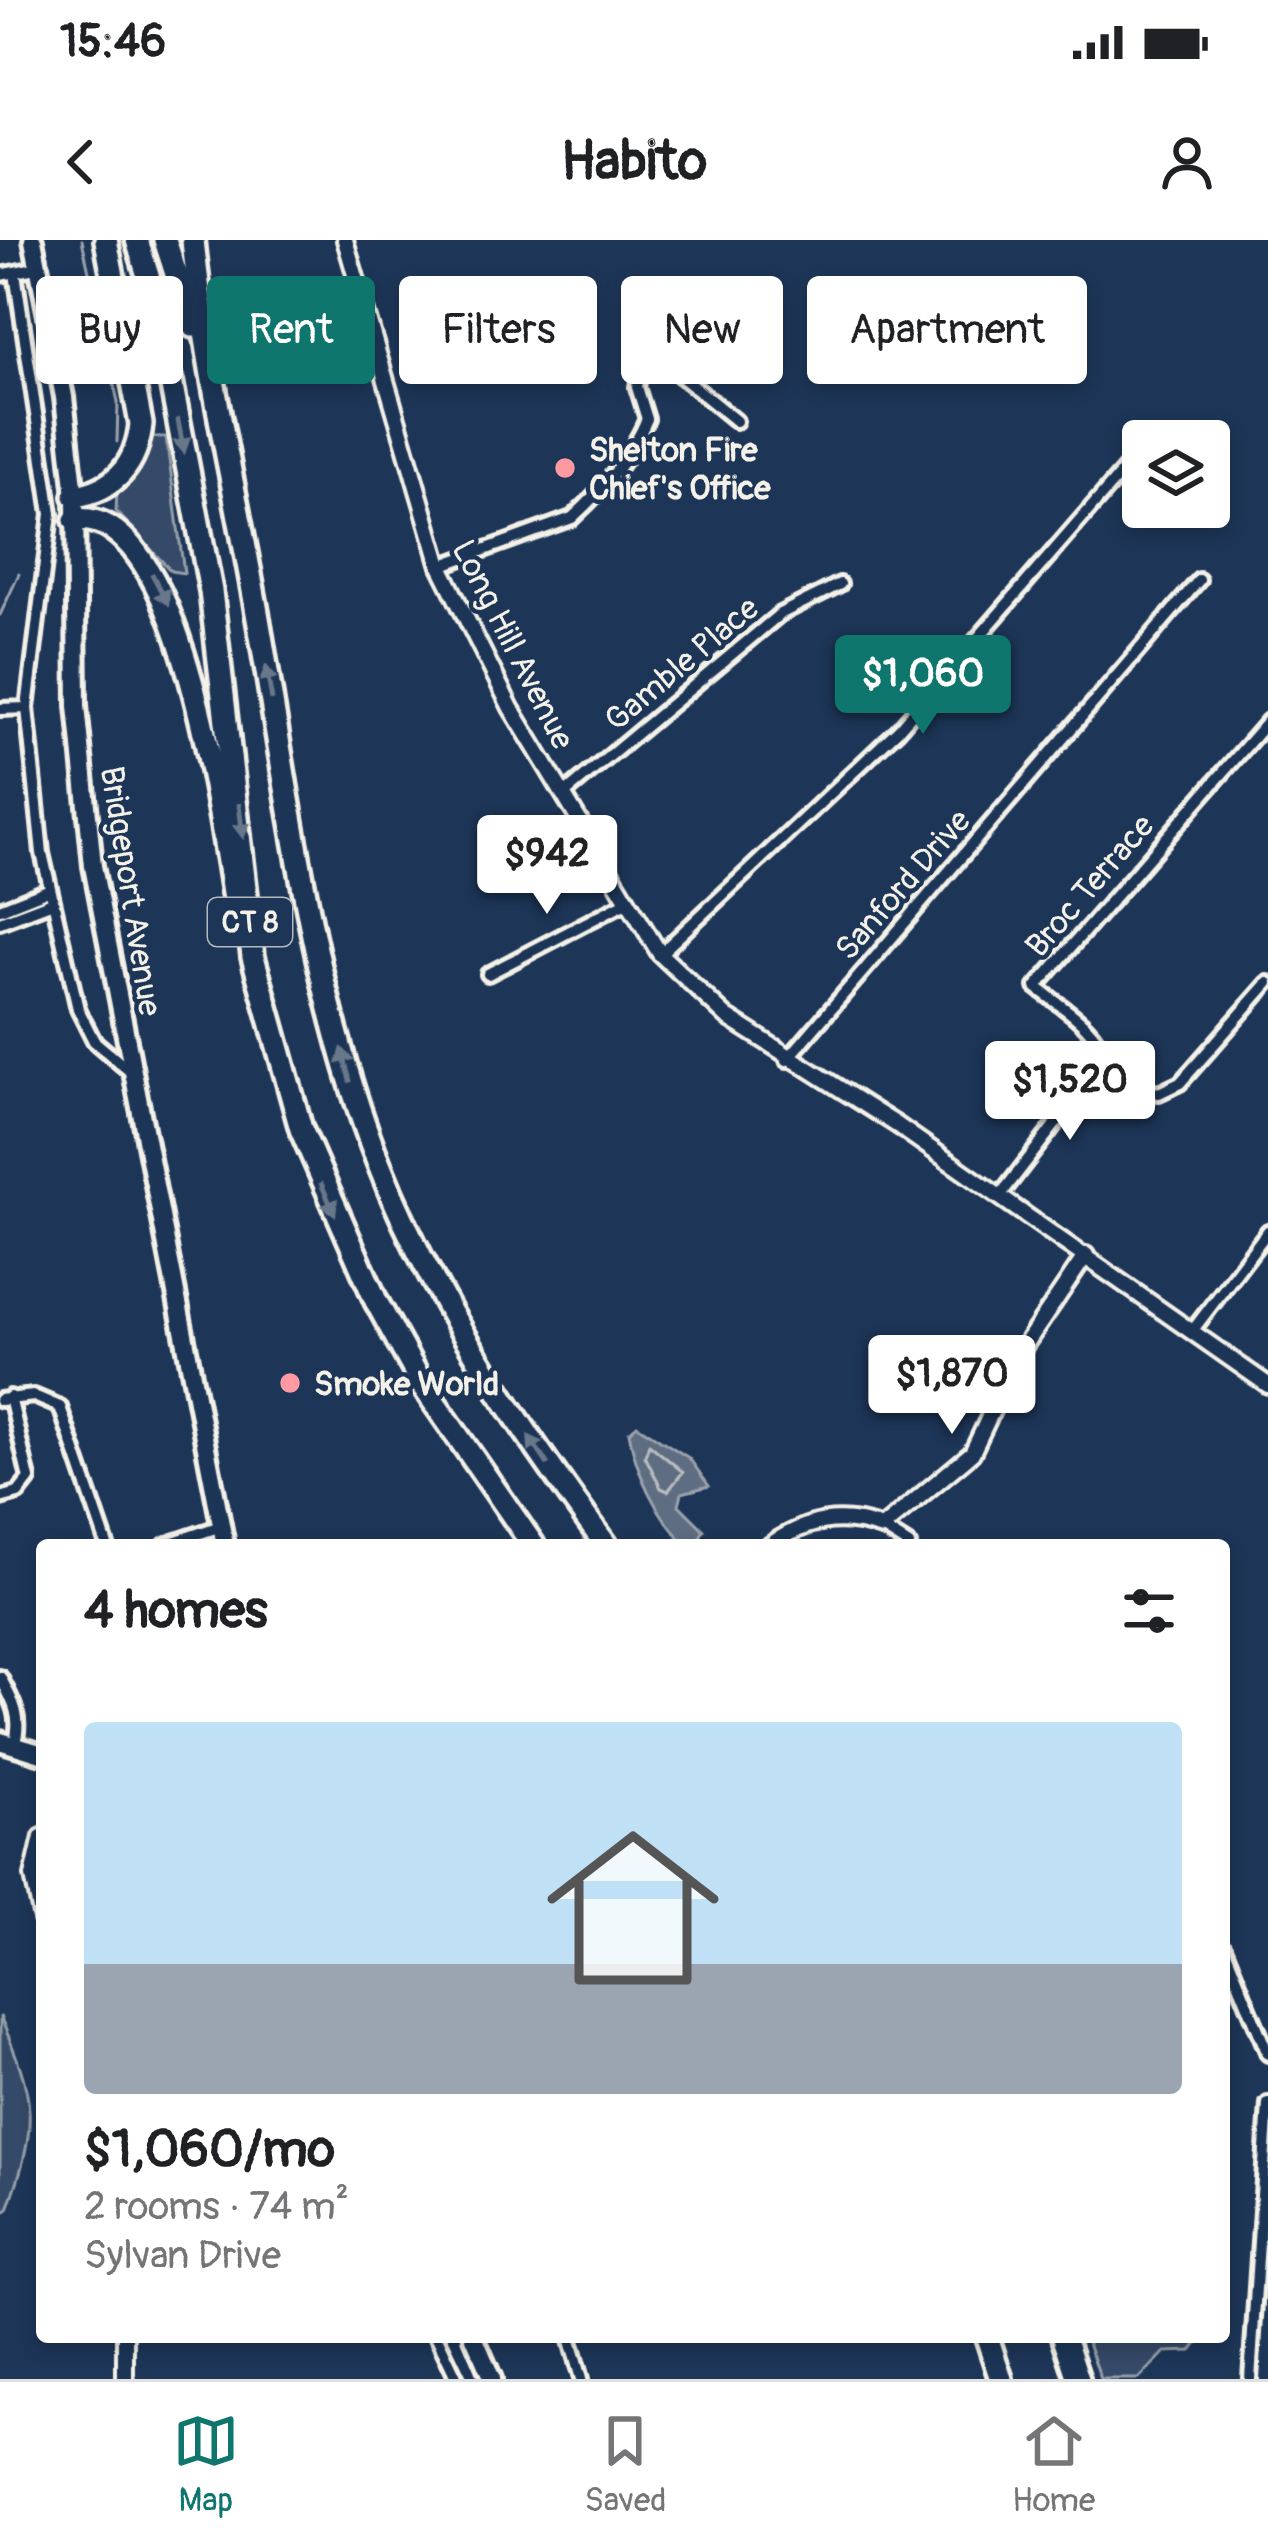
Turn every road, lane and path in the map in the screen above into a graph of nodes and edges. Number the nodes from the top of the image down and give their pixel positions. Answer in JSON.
{"nodes":[{"id":1,"x":33,"y":240,"type":"edge"},
{"id":2,"x":106,"y":240,"type":"edge"},
{"id":3,"x":137,"y":240,"type":"edge"},
{"id":4,"x":165,"y":240,"type":"edge"},
{"id":5,"x":194,"y":240,"type":"edge"},
{"id":6,"x":345,"y":240,"type":"edge"},
{"id":7,"x":40,"y":267,"type":"junction"},
{"id":8,"x":15,"y":273,"type":"junction"},
{"id":9,"x":0,"y":275,"type":"edge"},
{"id":10,"x":736,"y":421,"type":"dead end"},
{"id":11,"x":223,"y":430,"type":"junction"},
{"id":12,"x":1122,"y":472,"type":"edge"},
{"id":13,"x":75,"y":496,"type":"junction"},
{"id":14,"x":75,"y":520,"type":"junction"},
{"id":15,"x":440,"y":566,"type":"junction"},
{"id":16,"x":1199,"y":580,"type":"dead end"},
{"id":17,"x":841,"y":584,"type":"dead end"},
{"id":18,"x":27,"y":708,"type":"junction"},
{"id":19,"x":0,"y":710,"type":"edge"},
{"id":20,"x":1268,"y":721,"type":"edge"},
{"id":21,"x":563,"y":796,"type":"junction"},
{"id":22,"x":49,"y":897,"type":"junction"},
{"id":23,"x":628,"y":901,"type":"junction"},
{"id":24,"x":0,"y":909,"type":"edge"},
{"id":25,"x":0,"y":922,"type":"edge"},
{"id":26,"x":660,"y":954,"type":"junction"},
{"id":27,"x":253,"y":958,"type":"junction"},
{"id":28,"x":488,"y":974,"type":"dead end"},
{"id":29,"x":1268,"y":983,"type":"edge"},
{"id":30,"x":787,"y":1060,"type":"junction"},
{"id":31,"x":1104,"y":1061,"type":"junction"},
{"id":32,"x":132,"y":1073,"type":"junction"},
{"id":33,"x":999,"y":1197,"type":"junction"},
{"id":34,"x":1268,"y":1231,"type":"edge"},
{"id":35,"x":1087,"y":1255,"type":"junction"},
{"id":36,"x":1193,"y":1330,"type":"junction"},
{"id":37,"x":1268,"y":1384,"type":"edge"},
{"id":38,"x":5,"y":1398,"type":"edge"},
{"id":39,"x":0,"y":1498,"type":"edge"},
{"id":40,"x":882,"y":1528,"type":"junction"},
{"id":41,"x":105,"y":1539,"type":"edge"},
{"id":42,"x":221,"y":1539,"type":"edge"},
{"id":43,"x":529,"y":1539,"type":"edge"},
{"id":44,"x":602,"y":1539,"type":"edge"},
{"id":45,"x":783,"y":1539,"type":"edge"},
{"id":46,"x":899,"y":1539,"type":"edge"},
{"id":47,"x":0,"y":1677,"type":"edge"},
{"id":48,"x":5,"y":1743,"type":"edge"},
{"id":49,"x":36,"y":1752,"type":"edge"},
{"id":50,"x":1230,"y":1960,"type":"edge"},
{"id":51,"x":1268,"y":2054,"type":"edge"},
{"id":52,"x":1268,"y":2104,"type":"edge"},
{"id":53,"x":125,"y":2343,"type":"edge"},
{"id":54,"x":440,"y":2343,"type":"edge"},
{"id":55,"x":477,"y":2343,"type":"edge"},
{"id":56,"x":571,"y":2343,"type":"edge"},
{"id":57,"x":989,"y":2343,"type":"edge"},
{"id":58,"x":1066,"y":2343,"type":"edge"},
{"id":59,"x":124,"y":2379,"type":"edge"},
{"id":60,"x":457,"y":2379,"type":"edge"},
{"id":61,"x":492,"y":2379,"type":"edge"},
{"id":62,"x":581,"y":2379,"type":"edge"},
{"id":63,"x":1001,"y":2379,"type":"edge"},
{"id":64,"x":1078,"y":2379,"type":"edge"},
{"id":65,"x":1250,"y":2379,"type":"edge"}],
"edges":[{"from":1,"to":7,"type":"main road","name":"Bridgeport Avenue"},
{"from":2,"to":13,"type":"highway"},
{"from":3,"to":27,"type":"highway","number":"CT 8","one_way":true},
{"from":4,"to":11,"type":"highway","number":"CT 8"},
{"from":5,"to":11,"type":"highway"},
{"from":6,"to":15,"type":"street","name":"Long Hill Avenue"},
{"from":7,"to":8,"type":"street"},
{"from":7,"to":13,"type":"main road","name":"Bridgeport Avenue"},
{"from":8,"to":9,"type":"street"},
{"from":8,"to":18,"type":"street"},
{"from":10,"to":15,"type":"street"},
{"from":44,"to":11,"type":"highway","number":"CT 8","one_way":true},
{"from":12,"to":26,"type":"street"},
{"from":13,"to":14,"type":"main road","name":"Bridgeport Avenue"},
{"from":14,"to":27,"type":"highway","one_way":true},
{"from":14,"to":32,"type":"main road","name":"Bridgeport Avenue"},
{"from":15,"to":21,"type":"street","name":"Long Hill Avenue"},
{"from":16,"to":30,"type":"street","name":"Sanford Drive"},
{"from":17,"to":21,"type":"street","name":"Gamble Place"},
{"from":18,"to":19,"type":"street"},
{"from":18,"to":22,"type":"street"},
{"from":20,"to":31,"type":"street","name":"Broc Terrace"},
{"from":21,"to":23,"type":"street","name":"Long Hill Avenue"},
{"from":22,"to":24,"type":"street"},
{"from":22,"to":25,"type":"street"},
{"from":22,"to":32,"type":"street"},
{"from":23,"to":26,"type":"street","name":"Long Hill Avenue"},
{"from":23,"to":28,"type":"street"},
{"from":26,"to":30,"type":"street","name":"Long Hill Avenue"},
{"from":27,"to":43,"type":"highway","number":"CT 8","one_way":true},
{"from":29,"to":31,"type":"street"},
{"from":30,"to":33,"type":"street","name":"Long Hill Avenue"},
{"from":31,"to":33,"type":"street"},
{"from":32,"to":42,"type":"main road","name":"Bridgeport Avenue"},
{"from":33,"to":35,"type":"street","name":"Long Hill Avenue"},
{"from":34,"to":36,"type":"street"},
{"from":35,"to":36,"type":"street","name":"Long Hill Avenue"},
{"from":35,"to":40,"type":"street"},
{"from":36,"to":37,"type":"street","name":"Long Hill Avenue"},
{"from":38,"to":39,"type":"street"},
{"from":38,"to":41,"type":"street"},
{"from":40,"to":45,"type":"street"},
{"from":40,"to":46,"type":"street"},
{"from":47,"to":48,"type":"street"},
{"from":48,"to":49,"type":"main road"},
{"from":50,"to":51,"type":"street"},
{"from":52,"to":65,"type":"street"},
{"from":53,"to":59,"type":"street"},
{"from":54,"to":60,"type":"street"},
{"from":55,"to":61,"type":"main road"},
{"from":56,"to":62,"type":"street"},
{"from":57,"to":63,"type":"highway"},
{"from":58,"to":64,"type":"highway"}]}
